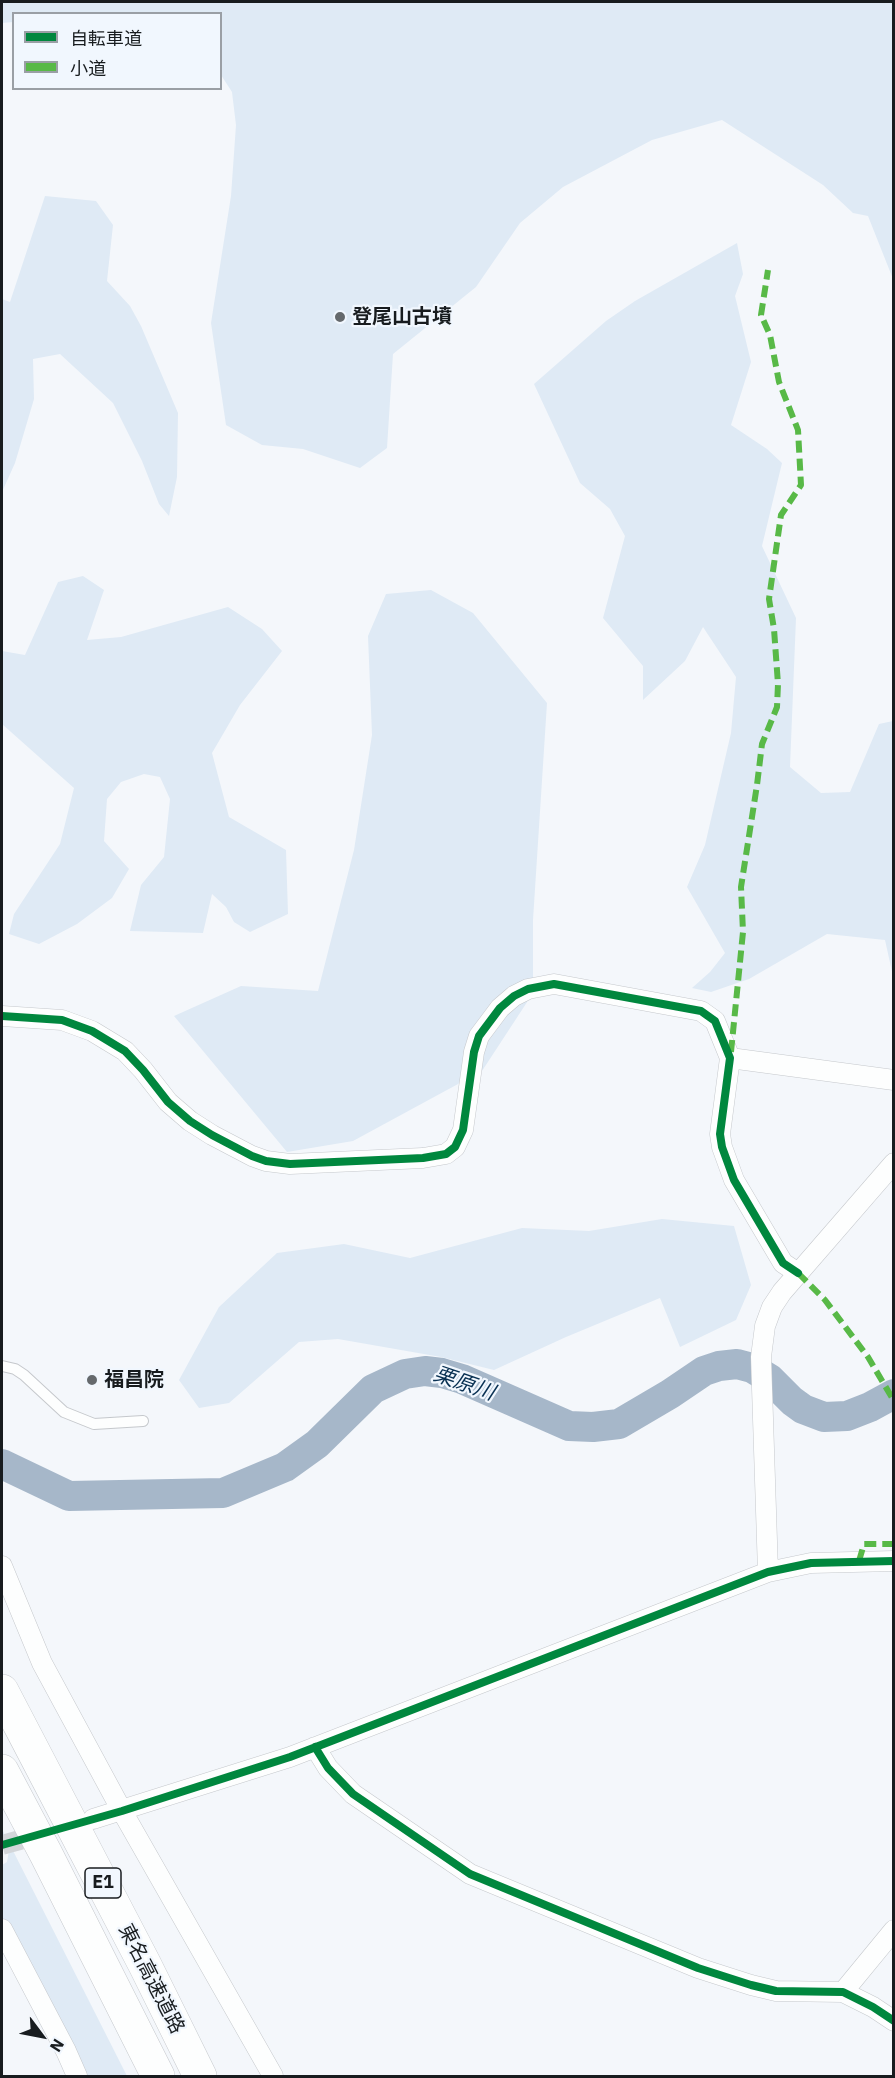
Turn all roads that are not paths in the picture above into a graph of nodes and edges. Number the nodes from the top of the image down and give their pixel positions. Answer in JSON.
{"nodes":[{"id":1,"x":2,"y":1016,"type":"edge"},
{"id":2,"x":730,"y":1058,"type":"junction"},
{"id":3,"x":894,"y":1080,"type":"edge"},
{"id":4,"x":894,"y":1163,"type":"edge"},
{"id":5,"x":798,"y":1273,"type":"junction"},
{"id":6,"x":2,"y":1366,"type":"edge"},
{"id":7,"x":143,"y":1421,"type":"dead end"},
{"id":8,"x":894,"y":1561,"type":"edge"},
{"id":9,"x":2,"y":1566,"type":"edge"},
{"id":10,"x":768,"y":1572,"type":"junction"},
{"id":11,"x":2,"y":1691,"type":"edge"},
{"id":12,"x":315,"y":1746,"type":"junction"},
{"id":13,"x":2,"y":1771,"type":"edge"},
{"id":14,"x":123,"y":1811,"type":"junction"},
{"id":15,"x":93,"y":1819,"type":"tunnel mouth"},
{"id":16,"x":2,"y":1929,"type":"edge"},
{"id":17,"x":894,"y":1930,"type":"edge"},
{"id":18,"x":843,"y":1992,"type":"junction"},
{"id":19,"x":894,"y":2021,"type":"edge"},
{"id":20,"x":77,"y":2076,"type":"edge"},
{"id":21,"x":158,"y":2076,"type":"edge"},
{"id":22,"x":200,"y":2076,"type":"edge"},
{"id":23,"x":273,"y":2076,"type":"edge"}],
"edges":[{"from":1,"to":2,"type":"street"},
{"from":2,"to":3,"type":"street"},
{"from":2,"to":5,"type":"street"},
{"from":4,"to":5,"type":"street"},
{"from":5,"to":10,"type":"street"},
{"from":6,"to":7,"type":"lane"},
{"from":8,"to":10,"type":"street"},
{"from":9,"to":14,"type":"street"},
{"from":10,"to":12,"type":"street"},
{"from":11,"to":22,"type":"highway","name":"東名高速道路","number":"E1"},
{"from":12,"to":14,"type":"street"},
{"from":12,"to":18,"type":"street"},
{"from":13,"to":21,"type":"highway","name":"東名高速道路","number":"E1"},
{"from":14,"to":15,"type":"street"},
{"from":14,"to":23,"type":"street"},
{"from":16,"to":20,"type":"street"},
{"from":17,"to":18,"type":"street"},
{"from":18,"to":19,"type":"street"}]}
